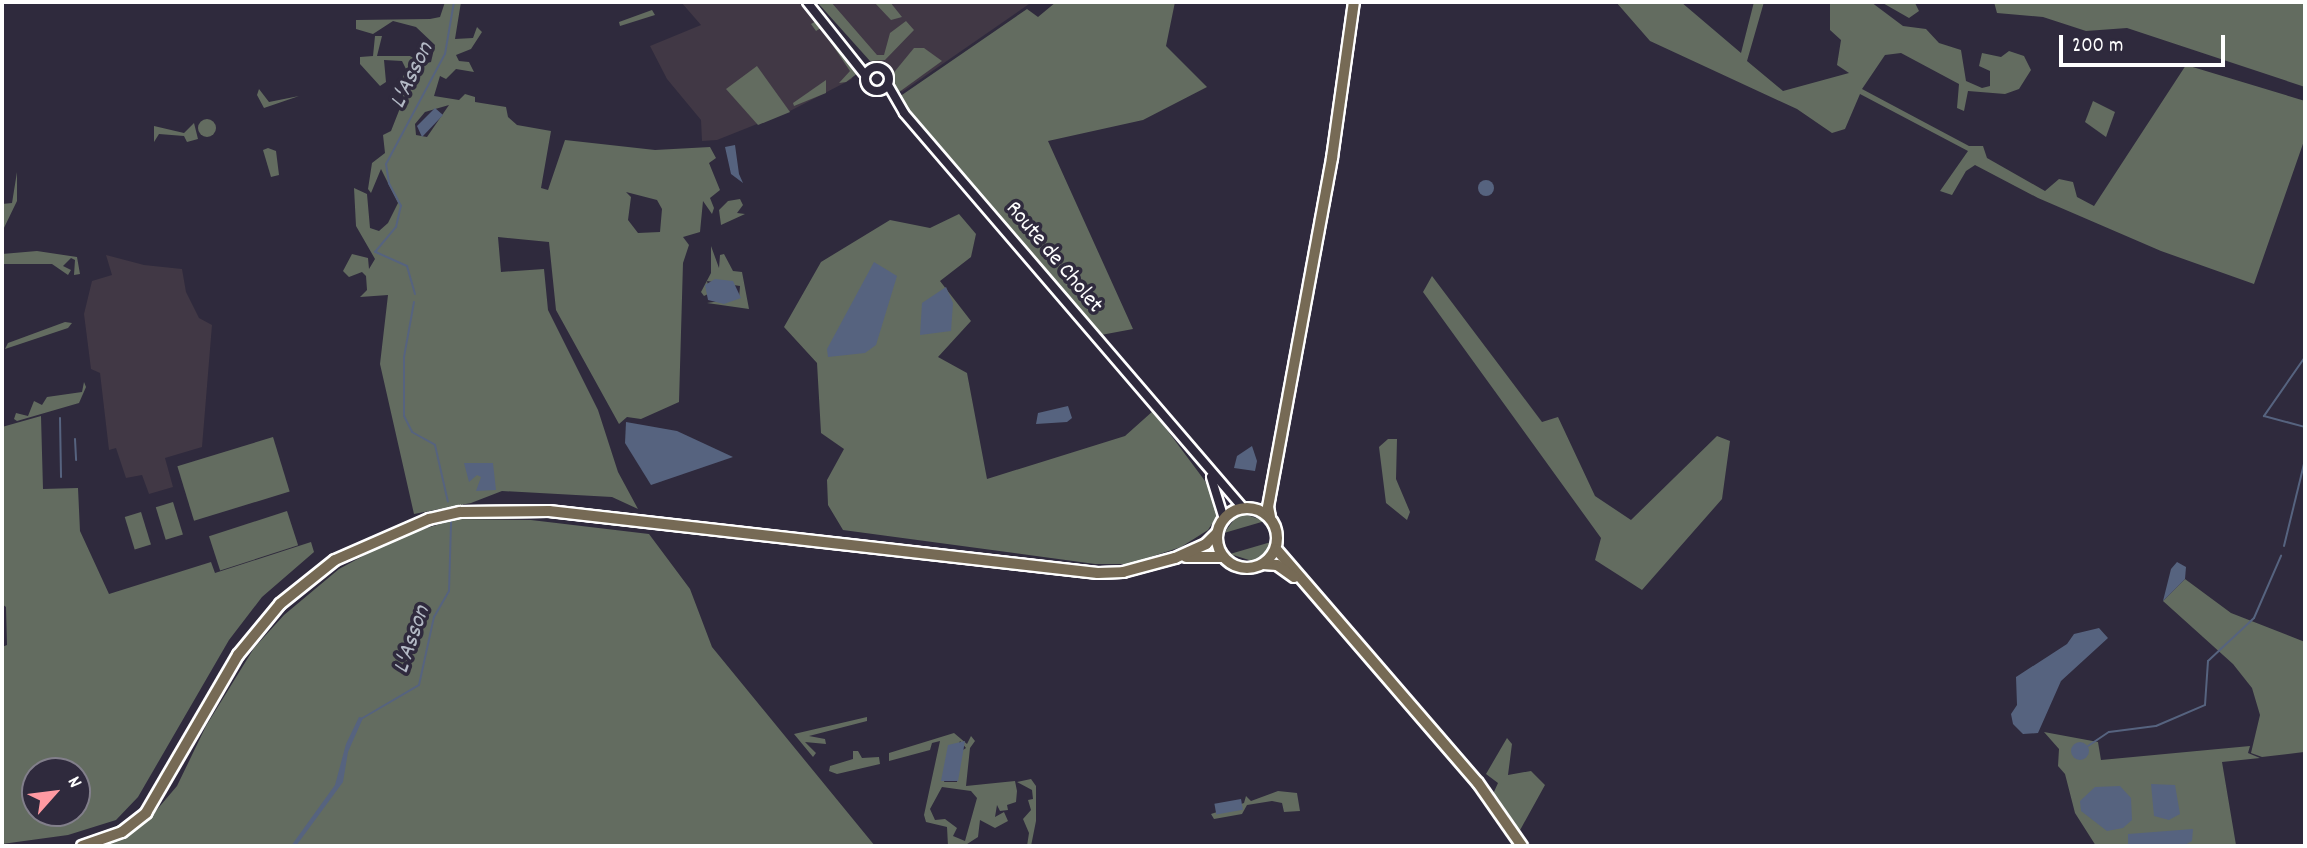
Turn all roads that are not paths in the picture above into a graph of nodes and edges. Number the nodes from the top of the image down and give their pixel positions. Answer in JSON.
{"nodes":[{"id":1,"x":807,"y":2,"type":"edge"},
{"id":2,"x":1354,"y":2,"type":"edge"},
{"id":3,"x":846,"y":46,"type":"junction"},
{"id":4,"x":873,"y":67,"type":"junction"},
{"id":5,"x":865,"y":75,"type":"junction"},
{"id":6,"x":888,"y":85,"type":"junction"},
{"id":7,"x":878,"y":92,"type":"junction"},
{"id":8,"x":904,"y":113,"type":"junction"},
{"id":9,"x":1202,"y":463,"type":"junction"},
{"id":10,"x":1272,"y":483,"type":"junction"},
{"id":11,"x":1243,"y":508,"type":"junction"},
{"id":12,"x":1255,"y":509,"type":"junction"},
{"id":13,"x":1270,"y":517,"type":"junction"},
{"id":14,"x":1224,"y":519,"type":"junction"},
{"id":15,"x":1217,"y":533,"type":"junction"},
{"id":16,"x":1276,"y":549,"type":"junction"},
{"id":17,"x":1223,"y":556,"type":"junction"},
{"id":18,"x":1175,"y":558,"type":"junction"},
{"id":19,"x":1264,"y":564,"type":"junction"},
{"id":20,"x":1311,"y":589,"type":"junction"},
{"id":21,"x":82,"y":846,"type":"edge"},
{"id":22,"x":1522,"y":846,"type":"edge"}],
"edges":[{"from":1,"to":3,"type":"main road"},
{"from":2,"to":10,"type":"main road"},
{"from":3,"to":4,"type":"main road"},
{"from":3,"to":5,"type":"main road"},
{"from":4,"to":5,"type":"main road"},
{"from":4,"to":6,"type":"main road"},
{"from":5,"to":7,"type":"main road"},
{"from":6,"to":7,"type":"main road"},
{"from":6,"to":8,"type":"main road","name":"Route de Cholet"},
{"from":7,"to":8,"type":"main road","name":"Route de Cholet"},
{"from":8,"to":9,"type":"main road","name":"Route de Cholet"},
{"from":9,"to":11,"type":"main road"},
{"from":9,"to":14,"type":"main road"},
{"from":10,"to":12,"type":"main road"},
{"from":10,"to":13,"type":"main road"},
{"from":11,"to":12,"type":"main road"},
{"from":11,"to":14,"type":"main road"},
{"from":12,"to":13,"type":"main road"},
{"from":13,"to":16,"type":"main road"},
{"from":14,"to":15,"type":"main road"},
{"from":15,"to":17,"type":"main road"},
{"from":15,"to":18,"type":"main road"},
{"from":16,"to":19,"type":"main road"},
{"from":16,"to":20,"type":"main road"},
{"from":17,"to":18,"type":"main road"},
{"from":17,"to":19,"type":"main road"},
{"from":18,"to":21,"type":"main road"},
{"from":19,"to":20,"type":"main road"},
{"from":20,"to":22,"type":"main road"}]}
